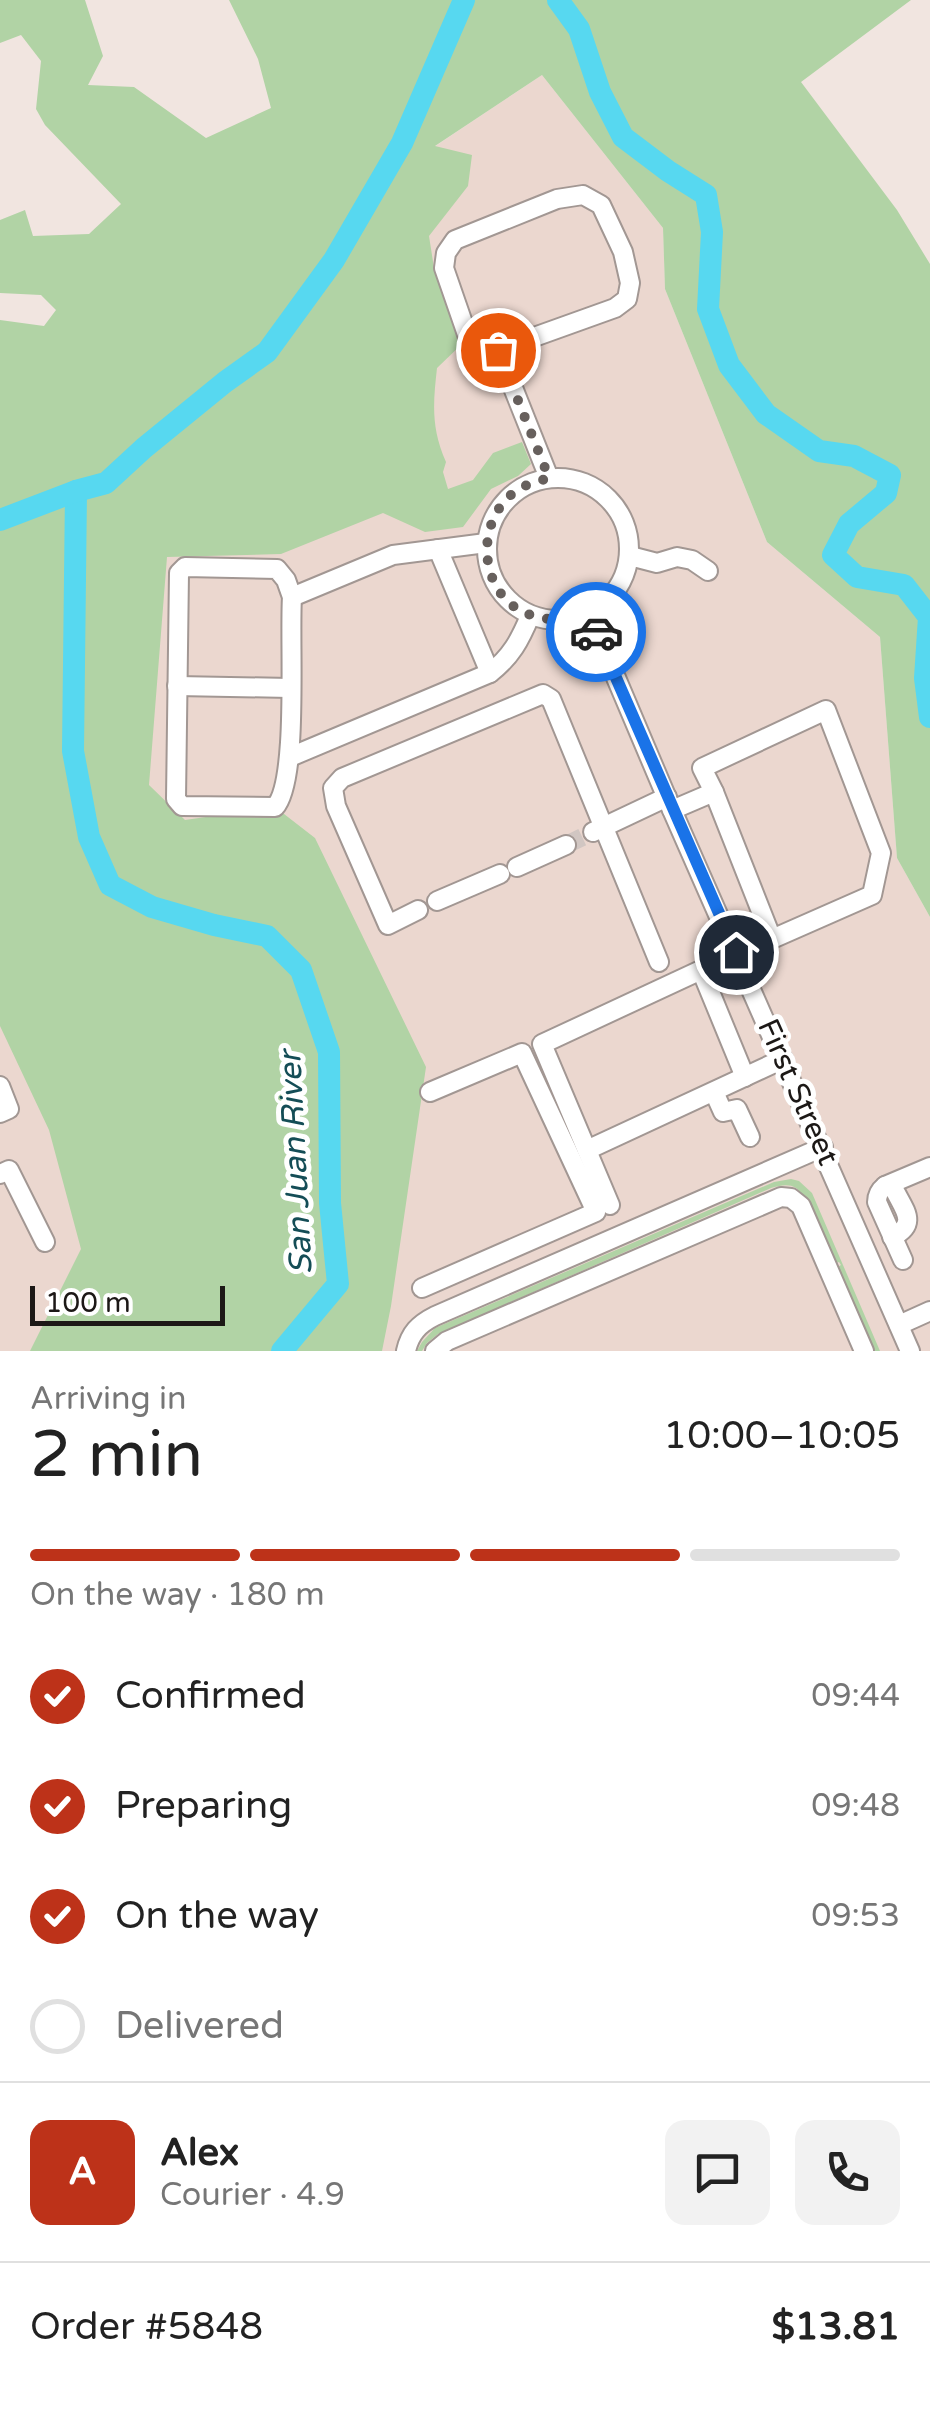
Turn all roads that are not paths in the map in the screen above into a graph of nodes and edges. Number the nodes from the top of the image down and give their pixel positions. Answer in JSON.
{"nodes":[{"id":1,"x":498,"y":350,"type":"junction"},
{"id":2,"x":549,"y":478,"type":"junction"},
{"id":3,"x":486,"y":543,"type":"junction"},
{"id":4,"x":438,"y":549,"type":"junction"},
{"id":5,"x":630,"y":556,"type":"junction"},
{"id":6,"x":708,"y":571,"type":"dead end"},
{"id":7,"x":292,"y":597,"type":"junction"},
{"id":8,"x":589,"y":614,"type":"junction"},
{"id":9,"x":530,"y":616,"type":"junction"},
{"id":10,"x":490,"y":673,"type":"junction"},
{"id":11,"x":178,"y":686,"type":"junction"},
{"id":12,"x":290,"y":688,"type":"junction"},
{"id":13,"x":290,"y":757,"type":"junction"},
{"id":14,"x":714,"y":792,"type":"junction"},
{"id":15,"x":669,"y":804,"type":"junction"},
{"id":16,"x":599,"y":830,"type":"junction"},
{"id":17,"x":566,"y":845,"type":"tunnel mouth"},
{"id":18,"x":437,"y":901,"type":"dead end"},
{"id":19,"x":418,"y":910,"type":"dead end"},
{"id":20,"x":659,"y":962,"type":"dead end"},
{"id":21,"x":784,"y":1060,"type":"junction"},
{"id":22,"x":745,"y":1078,"type":"junction"},
{"id":23,"x":0,"y":1086,"type":"edge"},
{"id":24,"x":430,"y":1092,"type":"dead end"},
{"id":25,"x":714,"y":1092,"type":"junction"},
{"id":26,"x":4,"y":1111,"type":"edge"},
{"id":27,"x":750,"y":1138,"type":"dead end"},
{"id":28,"x":822,"y":1147,"type":"junction"},
{"id":29,"x":587,"y":1150,"type":"junction"},
{"id":30,"x":930,"y":1166,"type":"edge"},
{"id":31,"x":0,"y":1174,"type":"edge"},
{"id":32,"x":881,"y":1194,"type":"junction"},
{"id":33,"x":610,"y":1204,"type":"dead end"},
{"id":34,"x":851,"y":1212,"type":"junction"},
{"id":35,"x":45,"y":1242,"type":"dead end"},
{"id":36,"x":506,"y":1254,"type":"junction"},
{"id":37,"x":903,"y":1260,"type":"dead end"},
{"id":38,"x":518,"y":1279,"type":"junction"},
{"id":39,"x":422,"y":1288,"type":"dead end"},
{"id":40,"x":930,"y":1311,"type":"edge"},
{"id":41,"x":899,"y":1324,"type":"junction"},
{"id":42,"x":406,"y":1351,"type":"edge"},
{"id":43,"x":435,"y":1351,"type":"edge"},
{"id":44,"x":864,"y":1351,"type":"edge"},
{"id":45,"x":910,"y":1351,"type":"edge"}],
"edges":[{"from":1,"to":1,"type":"street"},
{"from":1,"to":2,"type":"street"},
{"from":2,"to":3,"type":"street"},
{"from":2,"to":5,"type":"street"},
{"from":3,"to":4,"type":"street"},
{"from":3,"to":9,"type":"street"},
{"from":4,"to":7,"type":"street"},
{"from":4,"to":10,"type":"street"},
{"from":5,"to":6,"type":"street"},
{"from":5,"to":8,"type":"street"},
{"from":7,"to":11,"type":"street"},
{"from":7,"to":12,"type":"street"},
{"from":8,"to":9,"type":"street"},
{"from":8,"to":15,"type":"street","name":"First Street"},
{"from":9,"to":10,"type":"street"},
{"from":10,"to":13,"type":"street"},
{"from":11,"to":12,"type":"street"},
{"from":11,"to":13,"type":"street"},
{"from":12,"to":13,"type":"street"},
{"from":14,"to":14,"type":"street"},
{"from":14,"to":15,"type":"street"},
{"from":15,"to":16,"type":"street"},
{"from":15,"to":21,"type":"street","name":"First Street"},
{"from":16,"to":19,"type":"street"},
{"from":16,"to":20,"type":"street"},
{"from":17,"to":18,"type":"street"},
{"from":21,"to":22,"type":"street"},
{"from":21,"to":28,"type":"street","name":"First Street"},
{"from":22,"to":25,"type":"street"},
{"from":22,"to":29,"type":"street"},
{"from":23,"to":26,"type":"street"},
{"from":24,"to":36,"type":"street"},
{"from":25,"to":27,"type":"street"},
{"from":25,"to":29,"type":"street"},
{"from":28,"to":34,"type":"street","name":"First Street"},
{"from":28,"to":38,"type":"street"},
{"from":29,"to":33,"type":"street"},
{"from":30,"to":32,"type":"street"},
{"from":31,"to":35,"type":"street"},
{"from":32,"to":34,"type":"street"},
{"from":32,"to":37,"type":"street"},
{"from":34,"to":41,"type":"street","name":"First Street"},
{"from":36,"to":38,"type":"street"},
{"from":36,"to":39,"type":"street"},
{"from":38,"to":42,"type":"street"},
{"from":40,"to":41,"type":"street"},
{"from":41,"to":45,"type":"street","name":"First Street"},
{"from":43,"to":44,"type":"street"}]}
